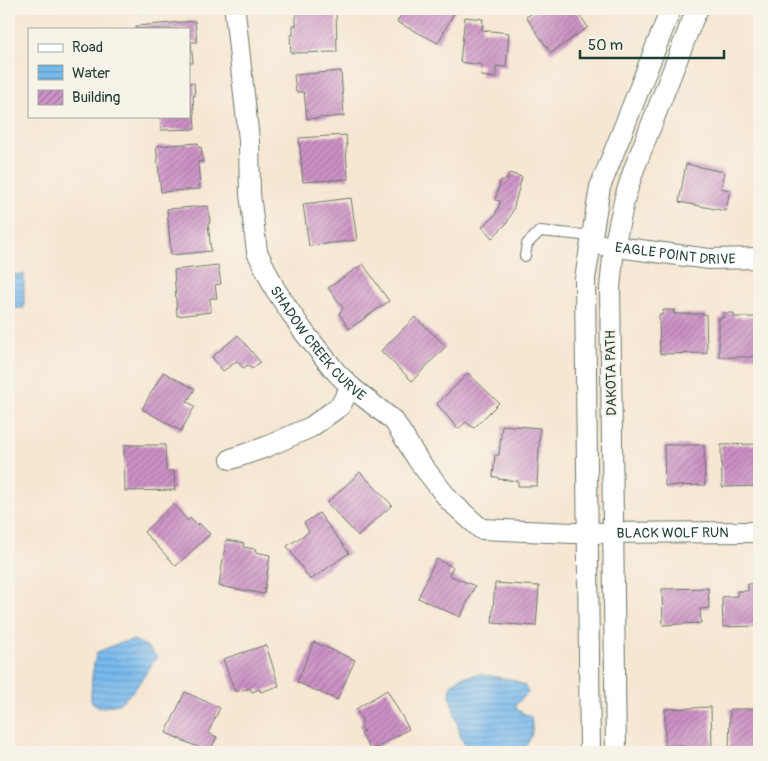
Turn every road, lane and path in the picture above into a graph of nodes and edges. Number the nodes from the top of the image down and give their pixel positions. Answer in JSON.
{"nodes":[{"id":1,"x":236,"y":9,"type":"edge"},
{"id":2,"x":671,"y":9,"type":"edge"},
{"id":3,"x":698,"y":9,"type":"edge"},
{"id":4,"x":592,"y":239,"type":"junction"},
{"id":5,"x":614,"y":247,"type":"junction"},
{"id":6,"x":525,"y":256,"type":"dead end"},
{"id":7,"x":759,"y":258,"type":"edge"},
{"id":8,"x":351,"y":387,"type":"junction"},
{"id":9,"x":231,"y":459,"type":"dead end"},
{"id":10,"x":587,"y":532,"type":"junction"},
{"id":11,"x":613,"y":532,"type":"junction"},
{"id":12,"x":759,"y":532,"type":"edge"},
{"id":13,"x":590,"y":752,"type":"edge"},
{"id":14,"x":616,"y":752,"type":"edge"}],
"edges":[{"from":1,"to":8,"type":"street","name":"SHADOW CREEK CURVE"},
{"from":2,"to":4,"type":"street","name":"DAKOTA PATH"},
{"from":3,"to":5,"type":"street","name":"DAKOTA PATH"},
{"from":4,"to":5,"type":"street","name":"EAGLE POINT DRIVE"},
{"from":4,"to":6,"type":"lane"},
{"from":4,"to":10,"type":"street","name":"DAKOTA PATH"},
{"from":5,"to":7,"type":"street","name":"EAGLE POINT DRIVE"},
{"from":5,"to":11,"type":"street","name":"DAKOTA PATH"},
{"from":8,"to":9,"type":"street"},
{"from":8,"to":10,"type":"street","name":"SHADOW CREEK CURVE"},
{"from":10,"to":11,"type":"street","name":"BLACK WOLF RUN"},
{"from":10,"to":13,"type":"street","name":"DAKOTA PATH"},
{"from":11,"to":12,"type":"street","name":"BLACK WOLF RUN"},
{"from":11,"to":14,"type":"street","name":"DAKOTA PATH"}]}
